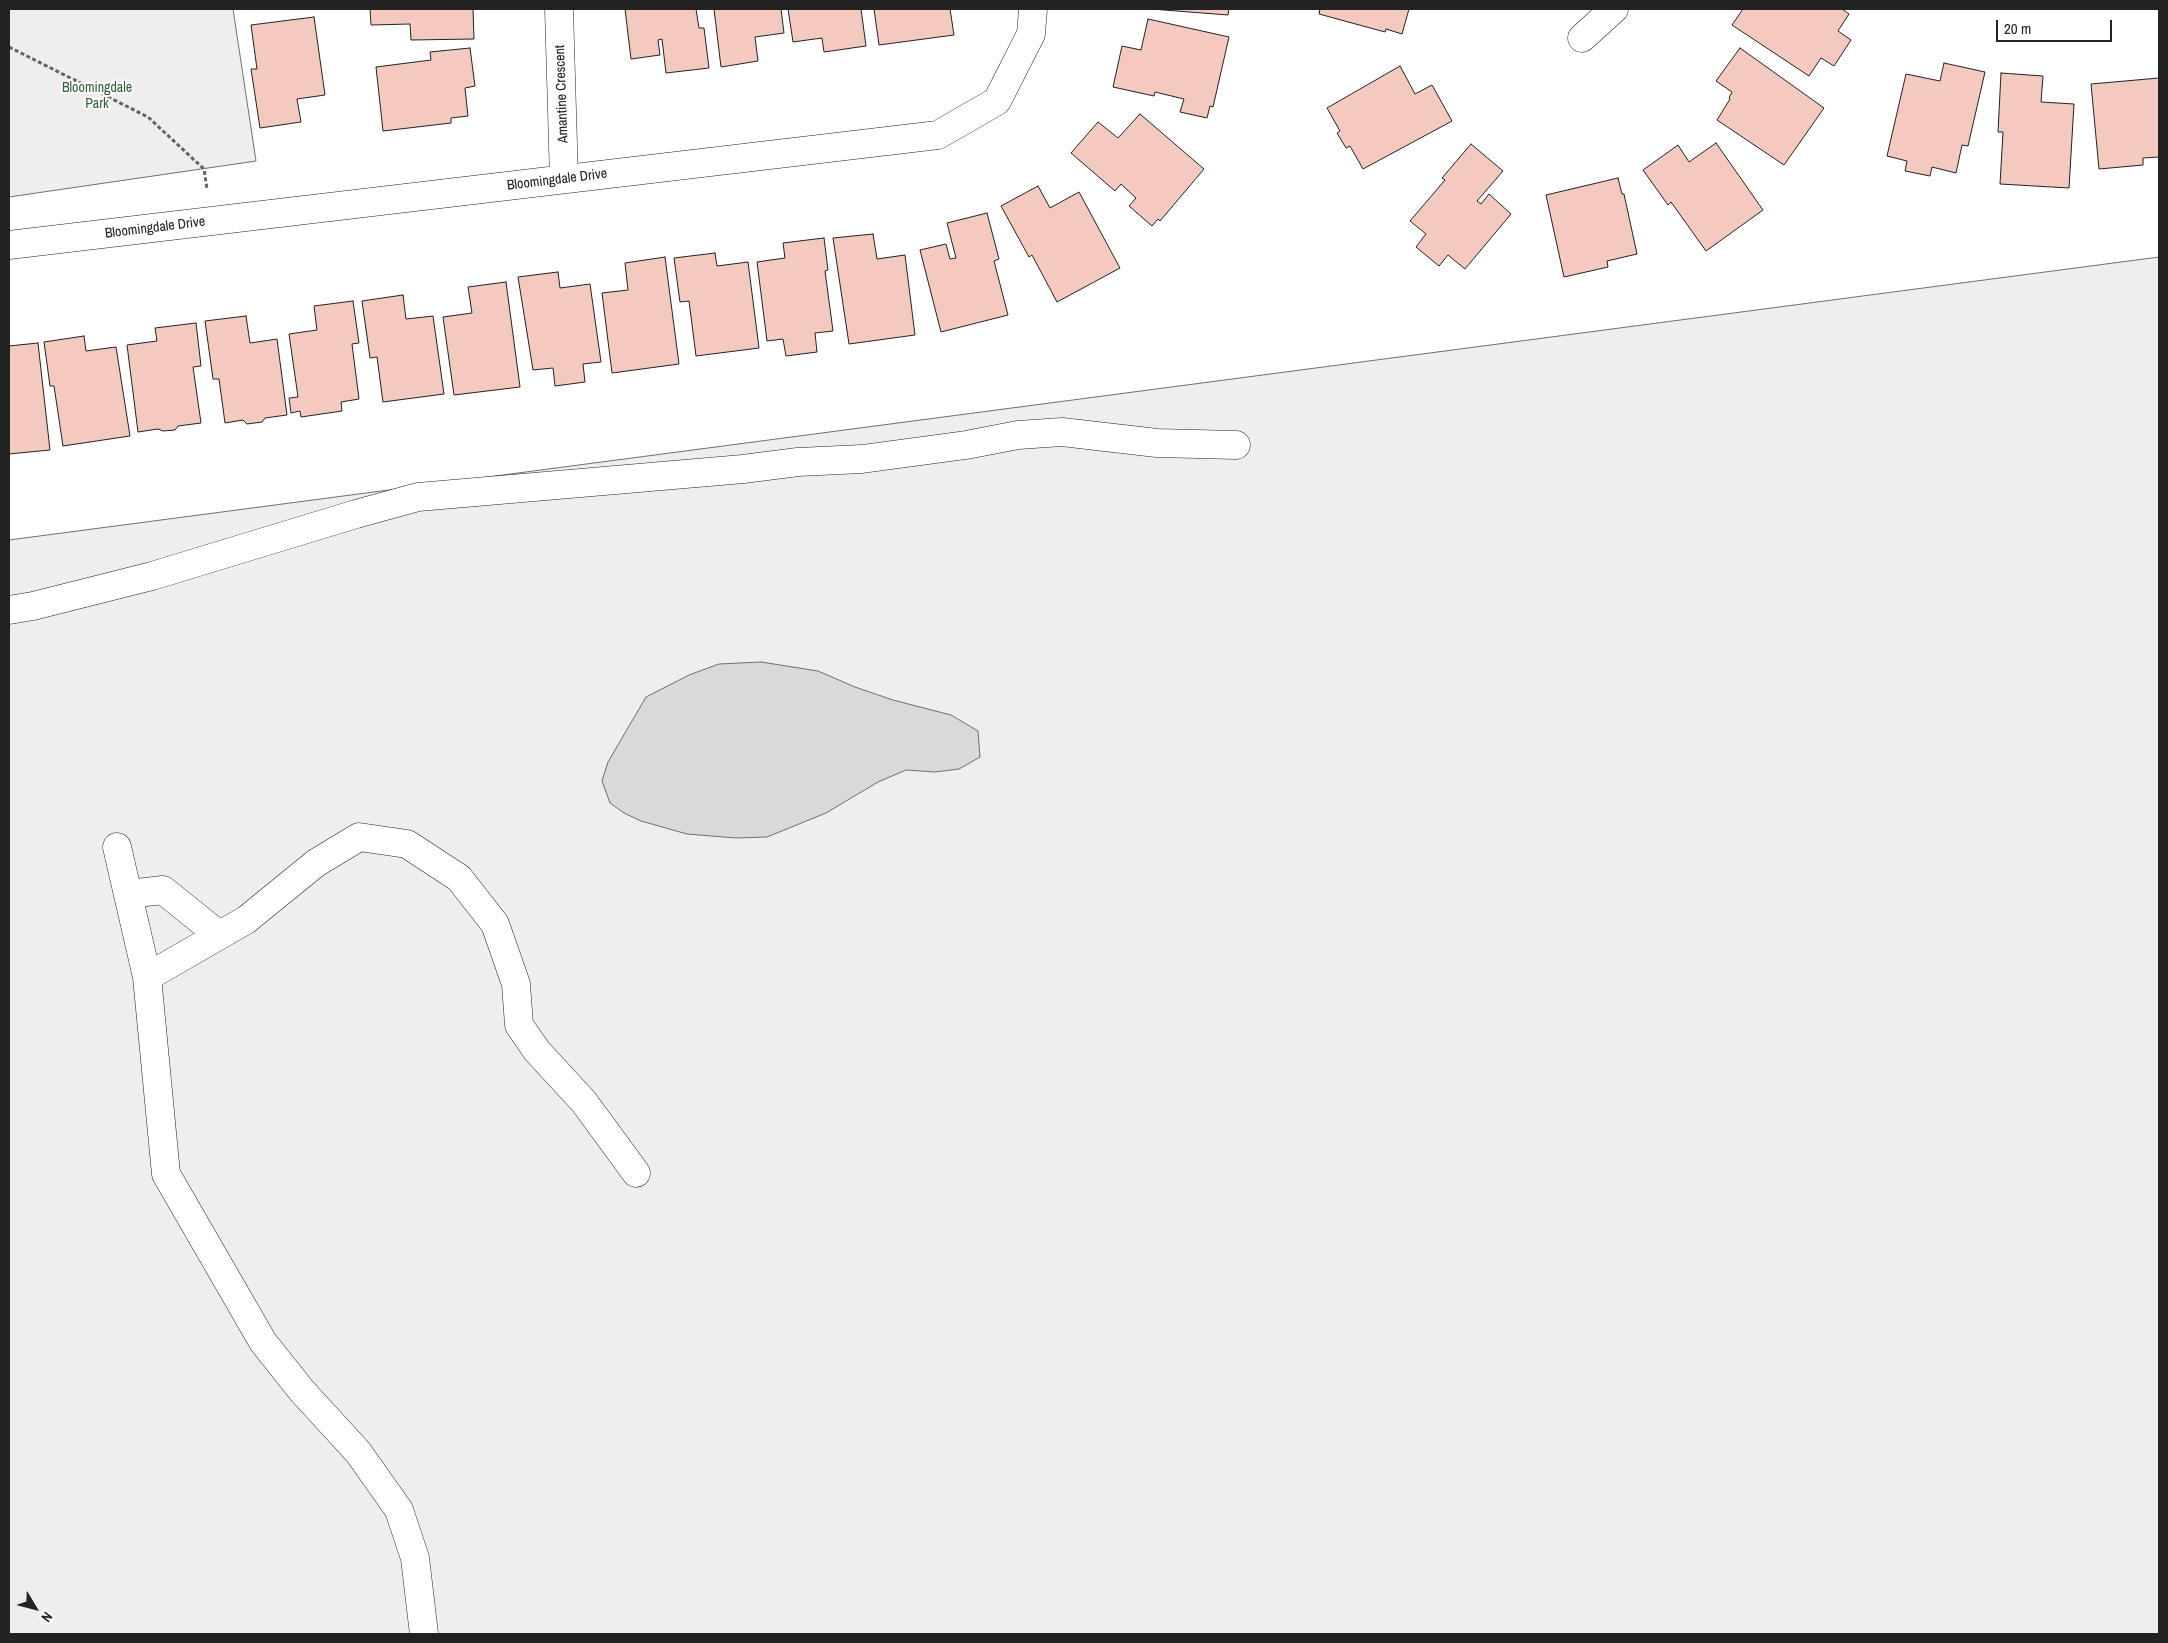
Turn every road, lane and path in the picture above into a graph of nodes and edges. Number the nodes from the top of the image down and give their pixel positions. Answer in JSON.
{"nodes":[{"id":1,"x":559,"y":9,"type":"edge"},
{"id":2,"x":1032,"y":9,"type":"edge"},
{"id":3,"x":1614,"y":9,"type":"edge"},
{"id":4,"x":1582,"y":38,"type":"dead end"},
{"id":5,"x":9,"y":48,"type":"edge"},
{"id":6,"x":564,"y":179,"type":"junction"},
{"id":7,"x":213,"y":221,"type":"junction"},
{"id":8,"x":9,"y":246,"type":"edge"},
{"id":9,"x":1236,"y":445,"type":"dead end"},
{"id":10,"x":9,"y":610,"type":"edge"},
{"id":11,"x":117,"y":847,"type":"dead end"},
{"id":12,"x":128,"y":894,"type":"junction"},
{"id":13,"x":219,"y":935,"type":"junction"},
{"id":14,"x":147,"y":977,"type":"junction"},
{"id":15,"x":636,"y":1173,"type":"dead end"},
{"id":16,"x":424,"y":1634,"type":"edge"}],
"edges":[{"from":1,"to":6,"type":"street","name":"Amantine Crescent"},
{"from":2,"to":6,"type":"street","name":"Bloomingdale Drive"},
{"from":3,"to":4,"type":"street"},
{"from":5,"to":7,"type":"path"},
{"from":6,"to":7,"type":"street","name":"Bloomingdale Drive"},
{"from":7,"to":8,"type":"street","name":"Bloomingdale Drive"},
{"from":9,"to":10,"type":"street"},
{"from":11,"to":12,"type":"street"},
{"from":12,"to":13,"type":"street"},
{"from":12,"to":14,"type":"street"},
{"from":13,"to":14,"type":"street"},
{"from":13,"to":15,"type":"street"},
{"from":14,"to":16,"type":"street"}]}
